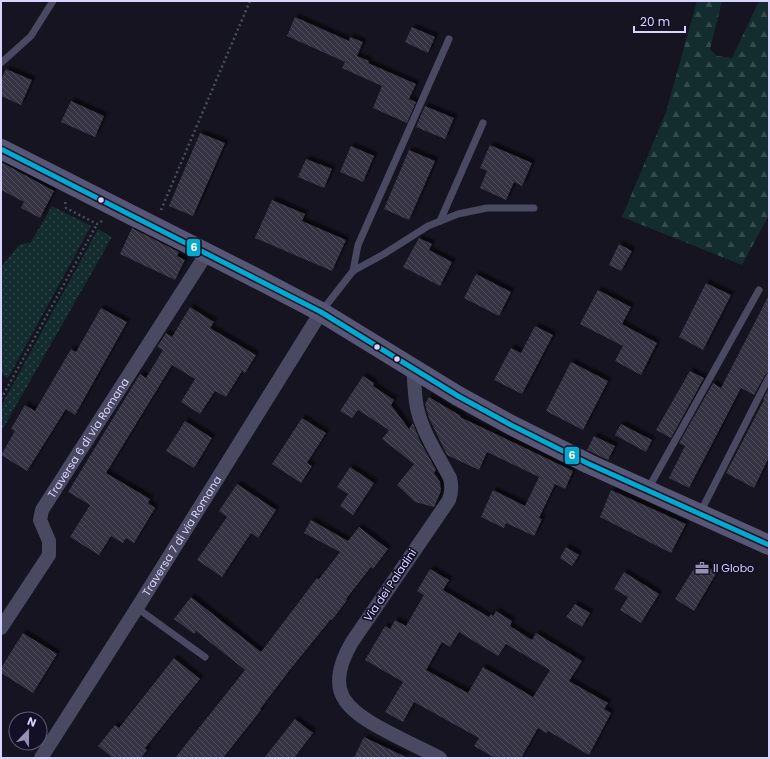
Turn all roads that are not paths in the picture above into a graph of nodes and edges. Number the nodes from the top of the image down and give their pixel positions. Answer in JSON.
{"nodes":[{"id":1,"x":52,"y":1,"type":"edge"},
{"id":2,"x":449,"y":39,"type":"dead end"},
{"id":3,"x":1,"y":62,"type":"edge"},
{"id":4,"x":483,"y":123,"type":"dead end"},
{"id":5,"x":1,"y":149,"type":"edge"},
{"id":6,"x":534,"y":208,"type":"dead end"},
{"id":7,"x":440,"y":221,"type":"junction"},
{"id":8,"x":207,"y":253,"type":"junction"},
{"id":9,"x":353,"y":271,"type":"junction"},
{"id":10,"x":759,"y":290,"type":"dead end"},
{"id":11,"x":321,"y":312,"type":"junction"},
{"id":12,"x":413,"y":368,"type":"junction"},
{"id":13,"x":769,"y":378,"type":"edge"},
{"id":14,"x":647,"y":491,"type":"junction"},
{"id":15,"x":699,"y":514,"type":"junction"},
{"id":16,"x":769,"y":545,"type":"edge"},
{"id":17,"x":137,"y":608,"type":"junction"},
{"id":18,"x":1,"y":628,"type":"edge"},
{"id":19,"x":205,"y":657,"type":"dead end"},
{"id":20,"x":42,"y":758,"type":"edge"},
{"id":21,"x":440,"y":758,"type":"edge"}],
"edges":[{"from":1,"to":3,"type":"lane"},
{"from":2,"to":9,"type":"lane"},
{"from":4,"to":7,"type":"lane"},
{"from":5,"to":8,"type":"main road"},
{"from":6,"to":7,"type":"lane"},
{"from":7,"to":9,"type":"lane"},
{"from":8,"to":11,"type":"main road"},
{"from":8,"to":18,"type":"street","name":"Traversa 6 di via Romana"},
{"from":9,"to":11,"type":"lane"},
{"from":10,"to":14,"type":"lane"},
{"from":11,"to":12,"type":"main road"},
{"from":11,"to":17,"type":"street","name":"Traversa 7 di via Romana"},
{"from":12,"to":14,"type":"main road"},
{"from":12,"to":21,"type":"street","name":"Via dei Paladini"},
{"from":13,"to":15,"type":"lane"},
{"from":14,"to":15,"type":"main road"},
{"from":15,"to":16,"type":"main road"},
{"from":17,"to":19,"type":"lane"},
{"from":17,"to":20,"type":"street","name":"Traversa 7 di via Romana"}]}
